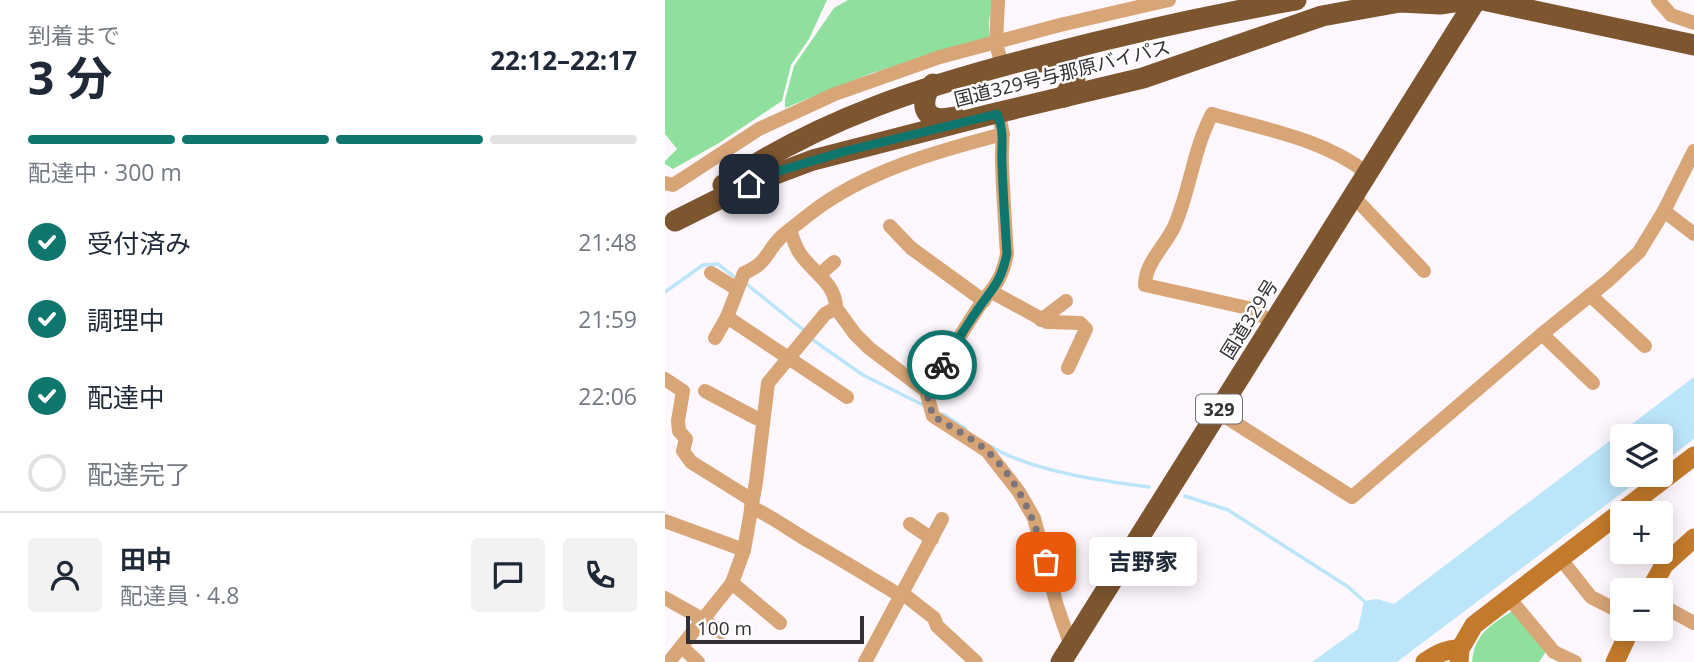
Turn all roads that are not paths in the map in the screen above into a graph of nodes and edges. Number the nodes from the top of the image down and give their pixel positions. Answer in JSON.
{"nodes":[{"id":1,"x":998,"y":0,"type":"edge"},
{"id":2,"x":1169,"y":0,"type":"edge"},
{"id":3,"x":1296,"y":0,"type":"edge"},
{"id":4,"x":1467,"y":0,"type":"edge"},
{"id":5,"x":1476,"y":0,"type":"edge"},
{"id":6,"x":1483,"y":0,"type":"edge"},
{"id":7,"x":1658,"y":0,"type":"edge"},
{"id":8,"x":1690,"y":18,"type":"edge"},
{"id":9,"x":996,"y":22,"type":"junction"},
{"id":10,"x":1021,"y":37,"type":"junction"},
{"id":11,"x":996,"y":44,"type":"junction"},
{"id":12,"x":1694,"y":45,"type":"edge"},
{"id":13,"x":1011,"y":63,"type":"junction"},
{"id":14,"x":933,"y":85,"type":"junction"},
{"id":15,"x":1064,"y":97,"type":"junction"},
{"id":16,"x":996,"y":121,"type":"junction"},
{"id":17,"x":1694,"y":151,"type":"edge"},
{"id":18,"x":1367,"y":173,"type":"junction"},
{"id":19,"x":1689,"y":176,"type":"edge"},
{"id":20,"x":665,"y":183,"type":"edge"},
{"id":21,"x":1353,"y":195,"type":"junction"},
{"id":22,"x":1664,"y":211,"type":"junction"},
{"id":23,"x":670,"y":225,"type":"edge"},
{"id":24,"x":890,"y":226,"type":"dead end"},
{"id":25,"x":790,"y":231,"type":"junction"},
{"id":26,"x":1694,"y":234,"type":"edge"},
{"id":27,"x":834,"y":262,"type":"dead end"},
{"id":28,"x":1425,"y":271,"type":"dead end"},
{"id":29,"x":711,"y":273,"type":"dead end"},
{"id":30,"x":820,"y":274,"type":"junction"},
{"id":31,"x":737,"y":289,"type":"junction"},
{"id":32,"x":1590,"y":295,"type":"junction"},
{"id":33,"x":988,"y":297,"type":"junction"},
{"id":34,"x":1066,"y":301,"type":"dead end"},
{"id":35,"x":836,"y":308,"type":"junction"},
{"id":36,"x":727,"y":317,"type":"junction"},
{"id":37,"x":1041,"y":320,"type":"junction"},
{"id":38,"x":1274,"y":323,"type":"junction"},
{"id":39,"x":1542,"y":334,"type":"junction"},
{"id":40,"x":715,"y":338,"type":"dead end"},
{"id":41,"x":1645,"y":346,"type":"dead end"},
{"id":42,"x":790,"y":357,"type":"junction"},
{"id":43,"x":1068,"y":368,"type":"dead end"},
{"id":44,"x":665,"y":379,"type":"edge"},
{"id":45,"x":1593,"y":383,"type":"dead end"},
{"id":46,"x":705,"y":391,"type":"dead end"},
{"id":47,"x":926,"y":391,"type":"junction"},
{"id":48,"x":847,"y":397,"type":"dead end"},
{"id":49,"x":1218,"y":412,"type":"junction"},
{"id":50,"x":763,"y":420,"type":"junction"},
{"id":51,"x":1692,"y":461,"type":"edge"},
{"id":52,"x":751,"y":504,"type":"junction"},
{"id":53,"x":942,"y":519,"type":"dead end"},
{"id":54,"x":665,"y":521,"type":"edge"},
{"id":55,"x":910,"y":524,"type":"dead end"},
{"id":56,"x":1694,"y":538,"type":"edge"},
{"id":57,"x":932,"y":539,"type":"junction"},
{"id":58,"x":744,"y":550,"type":"junction"},
{"id":59,"x":1560,"y":558,"type":"junction"},
{"id":60,"x":1657,"y":578,"type":"edge"},
{"id":61,"x":732,"y":583,"type":"junction"},
{"id":62,"x":902,"y":594,"type":"junction"},
{"id":63,"x":665,"y":598,"type":"edge"},
{"id":64,"x":1509,"y":598,"type":"junction"},
{"id":65,"x":1610,"y":607,"type":"edge"},
{"id":66,"x":1673,"y":612,"type":"edge"},
{"id":67,"x":704,"y":620,"type":"junction"},
{"id":68,"x":780,"y":623,"type":"dead end"},
{"id":69,"x":1694,"y":623,"type":"edge"},
{"id":70,"x":721,"y":632,"type":"dead end"},
{"id":71,"x":1626,"y":641,"type":"edge"},
{"id":72,"x":682,"y":647,"type":"junction"},
{"id":73,"x":1066,"y":654,"type":"edge"},
{"id":74,"x":1459,"y":655,"type":"edge"},
{"id":75,"x":1618,"y":661,"type":"edge"},
{"id":76,"x":669,"y":662,"type":"edge"},
{"id":77,"x":698,"y":662,"type":"edge"},
{"id":78,"x":865,"y":662,"type":"edge"},
{"id":79,"x":977,"y":662,"type":"edge"},
{"id":80,"x":1425,"y":662,"type":"edge"},
{"id":81,"x":1575,"y":662,"type":"edge"}],
"edges":[{"from":1,"to":9,"type":"street"},
{"from":2,"to":10,"type":"street"},
{"from":3,"to":13,"type":"highway","name":"国道329号与那原バイパス"},
{"from":4,"to":15,"type":"highway","name":"国道329号与那原バイパス"},
{"from":5,"to":18,"type":"highway","name":"国道329号","number":"329"},
{"from":6,"to":12,"type":"highway"},
{"from":7,"to":8,"type":"street"},
{"from":9,"to":10,"type":"street"},
{"from":9,"to":11,"type":"street"},
{"from":10,"to":11,"type":"street"},
{"from":11,"to":13,"type":"street"},
{"from":11,"to":20,"type":"street"},
{"from":13,"to":14,"type":"highway","name":"国道329号与那原バイパス"},
{"from":13,"to":15,"type":"highway"},
{"from":14,"to":16,"type":"highway"},
{"from":14,"to":23,"type":"highway","name":"国道329号与那原バイパス"},
{"from":15,"to":16,"type":"highway","name":"国道329号与那原バイパス"},
{"from":16,"to":23,"type":"highway","name":"国道329号与那原バイパス"},
{"from":16,"to":25,"type":"street"},
{"from":16,"to":33,"type":"street"},
{"from":17,"to":19,"type":"street"},
{"from":18,"to":21,"type":"highway","name":"国道329号","number":"329"},
{"from":18,"to":38,"type":"street"},
{"from":19,"to":22,"type":"street"},
{"from":21,"to":28,"type":"street"},
{"from":21,"to":38,"type":"highway","name":"国道329号","number":"329"},
{"from":22,"to":26,"type":"street"},
{"from":22,"to":32,"type":"street"},
{"from":24,"to":33,"type":"street"},
{"from":25,"to":30,"type":"street"},
{"from":25,"to":31,"type":"street"},
{"from":27,"to":30,"type":"street"},
{"from":29,"to":31,"type":"street"},
{"from":30,"to":35,"type":"street"},
{"from":31,"to":36,"type":"street"},
{"from":32,"to":39,"type":"street"},
{"from":32,"to":41,"type":"street"},
{"from":33,"to":37,"type":"street"},
{"from":33,"to":47,"type":"street"},
{"from":34,"to":37,"type":"street"},
{"from":35,"to":42,"type":"street"},
{"from":35,"to":47,"type":"street"},
{"from":36,"to":40,"type":"street"},
{"from":36,"to":42,"type":"street"},
{"from":37,"to":43,"type":"street"},
{"from":38,"to":49,"type":"highway","name":"国道329号","number":"329"},
{"from":39,"to":45,"type":"street"},
{"from":39,"to":49,"type":"street"},
{"from":42,"to":48,"type":"street"},
{"from":42,"to":50,"type":"street"},
{"from":44,"to":52,"type":"street"},
{"from":46,"to":50,"type":"street"},
{"from":47,"to":73,"type":"street"},
{"from":49,"to":73,"type":"highway","name":"国道329号","number":"329"},
{"from":50,"to":52,"type":"street"},
{"from":51,"to":59,"type":"street"},
{"from":52,"to":58,"type":"street"},
{"from":52,"to":62,"type":"street"},
{"from":53,"to":57,"type":"street"},
{"from":54,"to":58,"type":"street"},
{"from":55,"to":57,"type":"street"},
{"from":56,"to":60,"type":"street"},
{"from":57,"to":62,"type":"street"},
{"from":58,"to":61,"type":"street"},
{"from":59,"to":64,"type":"street"},
{"from":59,"to":65,"type":"street"},
{"from":61,"to":67,"type":"street"},
{"from":61,"to":68,"type":"street"},
{"from":62,"to":78,"type":"street"},
{"from":62,"to":79,"type":"street"},
{"from":63,"to":67,"type":"street"},
{"from":64,"to":74,"type":"street"},
{"from":64,"to":81,"type":"street"},
{"from":66,"to":69,"type":"street"},
{"from":67,"to":70,"type":"street"},
{"from":67,"to":72,"type":"street"},
{"from":71,"to":75,"type":"street"},
{"from":72,"to":76,"type":"street"},
{"from":72,"to":77,"type":"street"},
{"from":74,"to":80,"type":"street"}]}
